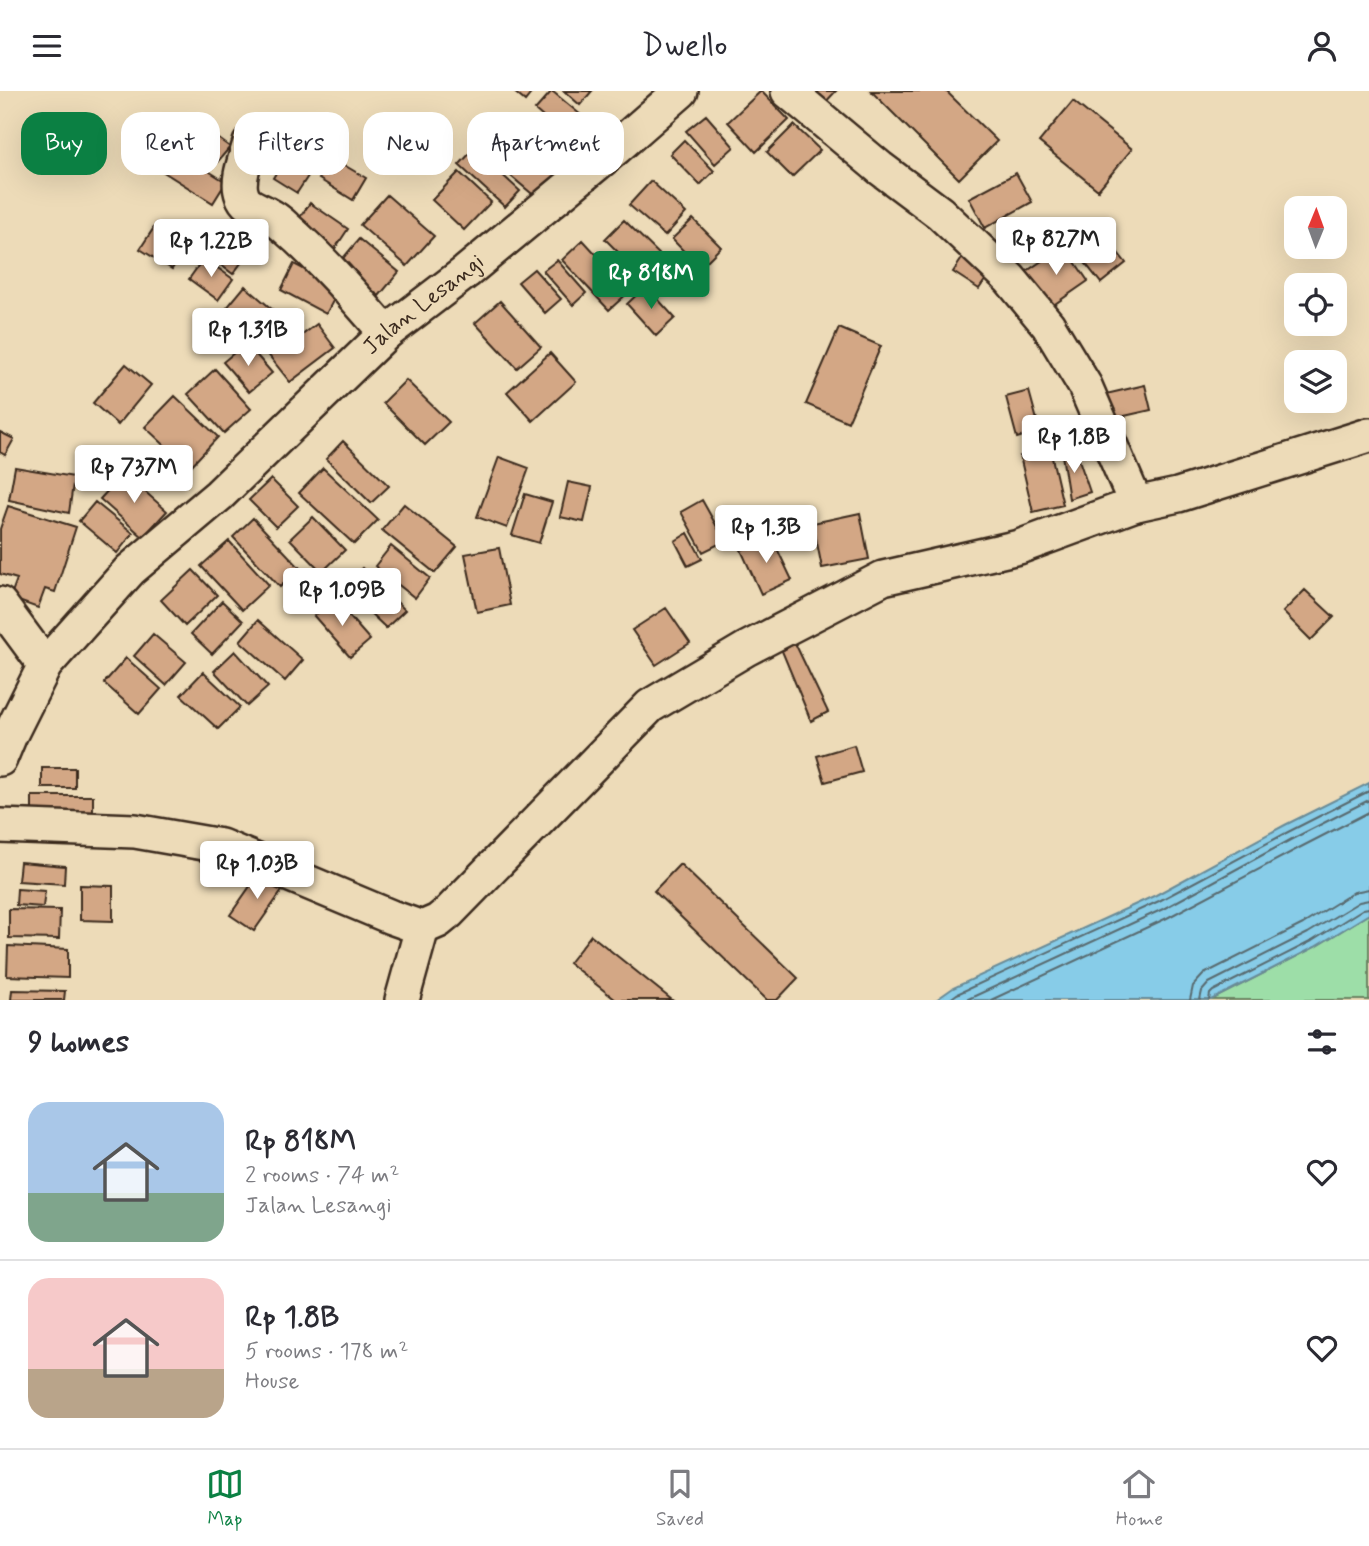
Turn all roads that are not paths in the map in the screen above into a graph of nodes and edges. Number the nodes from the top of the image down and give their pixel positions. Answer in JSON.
{"nodes":[{"id":1,"x":681,"y":91,"type":"edge"},
{"id":2,"x":788,"y":91,"type":"edge"},
{"id":3,"x":240,"y":175,"type":"edge"},
{"id":4,"x":386,"y":333,"type":"junction"},
{"id":5,"x":1369,"y":435,"type":"edge"},
{"id":6,"x":1136,"y":504,"type":"junction"},
{"id":7,"x":0,"y":604,"type":"edge"},
{"id":8,"x":45,"y":665,"type":"junction"},
{"id":9,"x":0,"y":759,"type":"edge"},
{"id":10,"x":0,"y":826,"type":"edge"},
{"id":11,"x":422,"y":928,"type":"junction"},
{"id":12,"x":402,"y":1000,"type":"edge"}],
"edges":[{"from":1,"to":4,"type":"street","name":"Jalan Lesangi"},
{"from":2,"to":6,"type":"street"},
{"from":3,"to":4,"type":"street"},
{"from":4,"to":8,"type":"street","name":"Jalan Lesangi"},
{"from":5,"to":6,"type":"street"},
{"from":6,"to":11,"type":"street"},
{"from":7,"to":8,"type":"street"},
{"from":8,"to":9,"type":"street","name":"Jalan Lesangi"},
{"from":10,"to":11,"type":"street"},
{"from":11,"to":12,"type":"street"}]}
